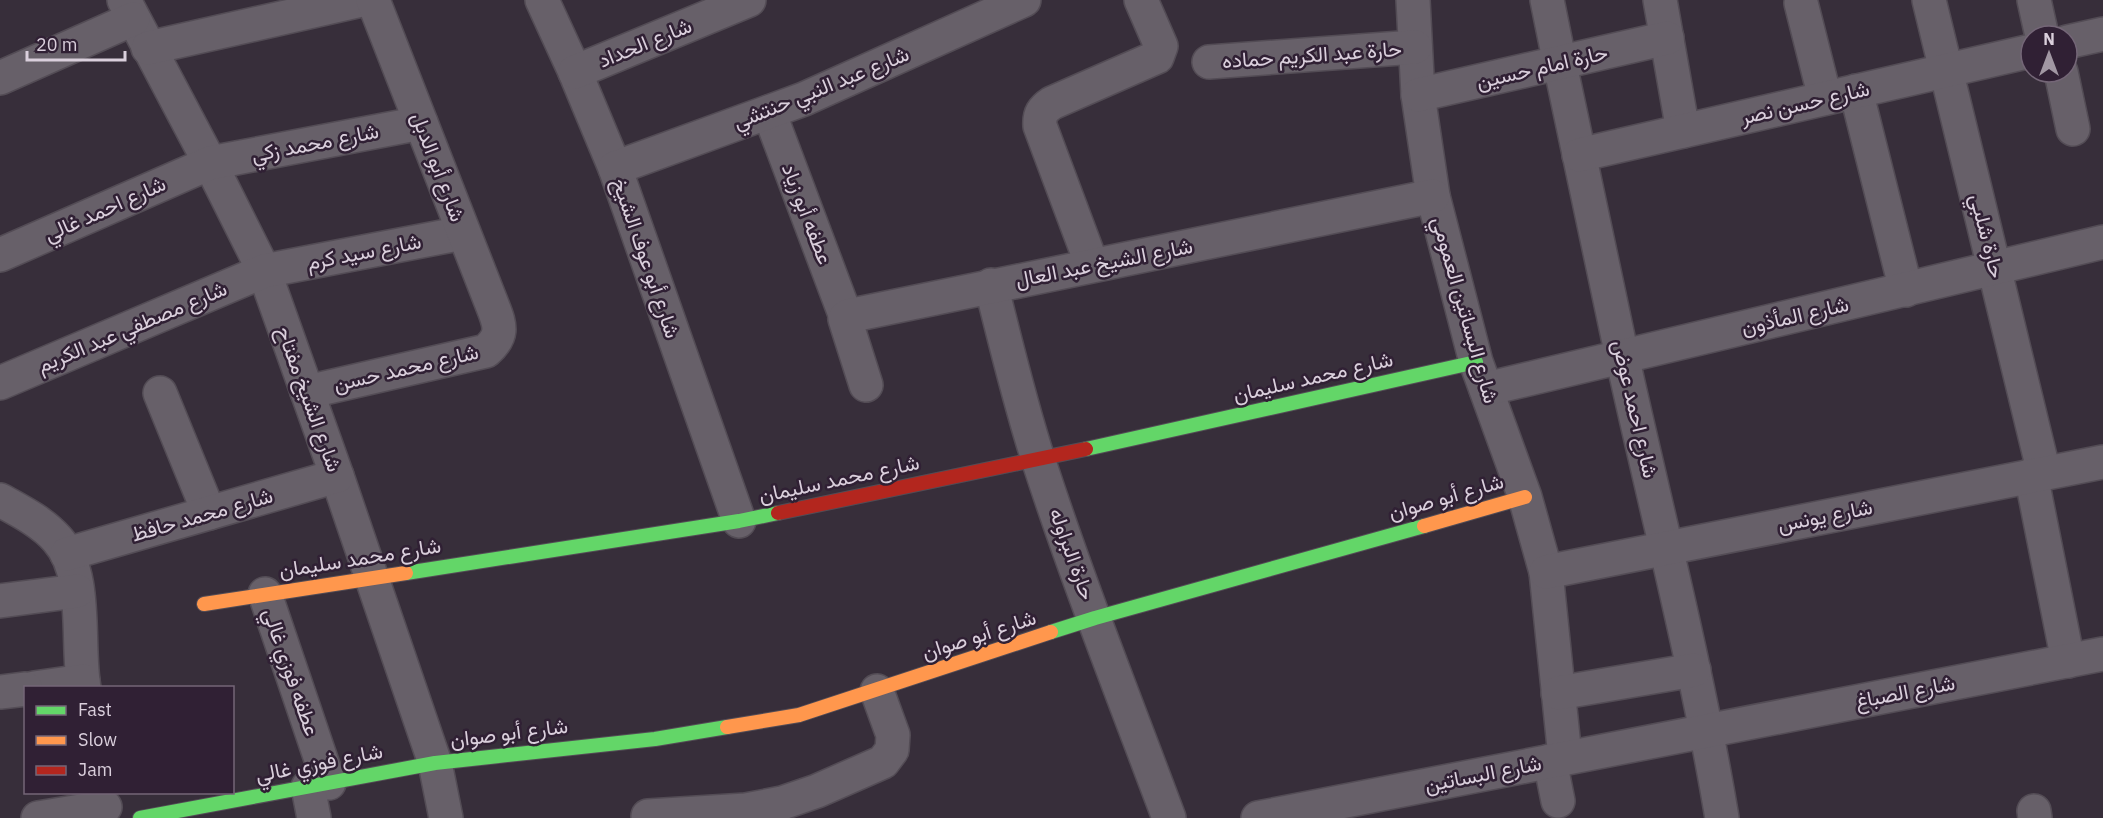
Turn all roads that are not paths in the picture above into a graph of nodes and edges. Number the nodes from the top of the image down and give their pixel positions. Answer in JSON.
{"nodes":[{"id":1,"x":362,"y":0,"type":"edge"},
{"id":2,"x":373,"y":0,"type":"edge"},
{"id":3,"x":542,"y":0,"type":"edge"},
{"id":4,"x":749,"y":0,"type":"edge"},
{"id":5,"x":1024,"y":0,"type":"edge"},
{"id":6,"x":1141,"y":0,"type":"edge"},
{"id":7,"x":1413,"y":0,"type":"edge"},
{"id":8,"x":1547,"y":0,"type":"edge"},
{"id":9,"x":1660,"y":0,"type":"edge"},
{"id":10,"x":1929,"y":0,"type":"edge"},
{"id":11,"x":2034,"y":0,"type":"edge"},
{"id":12,"x":1801,"y":3,"type":"dead end"},
{"id":13,"x":128,"y":9,"type":"edge"},
{"id":14,"x":2039,"y":24,"type":"edge"},
{"id":15,"x":2103,"y":34,"type":"edge"},
{"id":16,"x":1666,"y":38,"type":"junction"},
{"id":17,"x":2079,"y":39,"type":"edge"},
{"id":18,"x":1415,"y":47,"type":"junction"},
{"id":19,"x":148,"y":48,"type":"junction"},
{"id":20,"x":2019,"y":54,"type":"edge"},
{"id":21,"x":1209,"y":62,"type":"dead end"},
{"id":22,"x":1560,"y":63,"type":"junction"},
{"id":23,"x":1946,"y":70,"type":"junction"},
{"id":24,"x":575,"y":72,"type":"junction"},
{"id":25,"x":0,"y":78,"type":"edge"},
{"id":26,"x":2064,"y":84,"type":"edge"},
{"id":27,"x":1857,"y":91,"type":"junction"},
{"id":28,"x":1418,"y":95,"type":"junction"},
{"id":29,"x":1825,"y":98,"type":"junction"},
{"id":30,"x":769,"y":112,"type":"junction"},
{"id":31,"x":421,"y":123,"type":"junction"},
{"id":32,"x":2073,"y":129,"type":"dead end"},
{"id":33,"x":1683,"y":131,"type":"junction"},
{"id":34,"x":1579,"y":155,"type":"junction"},
{"id":35,"x":210,"y":163,"type":"junction"},
{"id":36,"x":615,"y":168,"type":"junction"},
{"id":37,"x":1433,"y":196,"type":"junction"},
{"id":38,"x":463,"y":233,"type":"junction"},
{"id":39,"x":2103,"y":242,"type":"edge"},
{"id":40,"x":0,"y":255,"type":"edge"},
{"id":41,"x":1092,"y":265,"type":"junction"},
{"id":42,"x":1995,"y":268,"type":"junction"},
{"id":43,"x":264,"y":271,"type":"junction"},
{"id":44,"x":991,"y":285,"type":"junction"},
{"id":45,"x":1906,"y":290,"type":"junction"},
{"id":46,"x":846,"y":317,"type":"junction"},
{"id":47,"x":499,"y":335,"type":"joint"},
{"id":48,"x":1622,"y":357,"type":"junction"},
{"id":49,"x":1481,"y":376,"type":"junction"},
{"id":50,"x":0,"y":383,"type":"edge"},
{"id":51,"x":866,"y":385,"type":"dead end"},
{"id":52,"x":307,"y":392,"type":"junction"},
{"id":53,"x":160,"y":393,"type":"dead end"},
{"id":54,"x":1038,"y":460,"type":"junction"},
{"id":55,"x":2103,"y":462,"type":"edge"},
{"id":56,"x":2037,"y":474,"type":"junction"},
{"id":57,"x":337,"y":476,"type":"junction"},
{"id":58,"x":1525,"y":497,"type":"junction"},
{"id":59,"x":0,"y":500,"type":"edge"},
{"id":60,"x":209,"y":513,"type":"junction"},
{"id":61,"x":739,"y":521,"type":"junction"},
{"id":62,"x":1668,"y":548,"type":"junction"},
{"id":63,"x":67,"y":554,"type":"junction"},
{"id":64,"x":1546,"y":572,"type":"junction"},
{"id":65,"x":371,"y":577,"type":"junction"},
{"id":66,"x":77,"y":591,"type":"junction"},
{"id":67,"x":265,"y":594,"type":"junction"},
{"id":68,"x":0,"y":601,"type":"edge"},
{"id":69,"x":204,"y":604,"type":"dead end"},
{"id":70,"x":1095,"y":618,"type":"junction"},
{"id":71,"x":2103,"y":654,"type":"edge"},
{"id":72,"x":2068,"y":661,"type":"junction"},
{"id":73,"x":1694,"y":670,"type":"junction"},
{"id":74,"x":83,"y":684,"type":"edge"},
{"id":75,"x":50,"y":686,"type":"edge"},
{"id":76,"x":24,"y":689,"type":"edge"},
{"id":77,"x":877,"y":691,"type":"junction"},
{"id":78,"x":0,"y":692,"type":"edge"},
{"id":79,"x":1558,"y":693,"type":"junction"},
{"id":80,"x":1708,"y":730,"type":"junction"},
{"id":81,"x":1557,"y":759,"type":"junction"},
{"id":82,"x":435,"y":763,"type":"junction"},
{"id":83,"x":319,"y":785,"type":"junction"},
{"id":84,"x":1558,"y":801,"type":"dead end"},
{"id":85,"x":104,"y":806,"type":"edge"},
{"id":86,"x":223,"y":810,"type":"edge"},
{"id":87,"x":648,"y":816,"type":"dead end"},
{"id":88,"x":38,"y":818,"type":"edge"},
{"id":89,"x":140,"y":818,"type":"edge"},
{"id":90,"x":314,"y":818,"type":"edge"},
{"id":91,"x":446,"y":818,"type":"edge"},
{"id":92,"x":1169,"y":818,"type":"edge"},
{"id":93,"x":1258,"y":818,"type":"edge"},
{"id":94,"x":1722,"y":818,"type":"edge"}],
"edges":[{"from":1,"to":19,"type":"street"},
{"from":2,"to":31,"type":"street","name":"شارع أبو الدبل"},
{"from":3,"to":24,"type":"street","name":"شارع أبو عوف الشيخ"},
{"from":4,"to":24,"type":"street","name":"شارع الحداد"},
{"from":5,"to":30,"type":"street","name":"شارع عبد النبي حنتشي"},
{"from":6,"to":41,"type":"street"},
{"from":7,"to":18,"type":"street","name":"شارع البساتين العمومي"},
{"from":8,"to":22,"type":"street","name":"شارع احمد عوض"},
{"from":9,"to":16,"type":"street"},
{"from":10,"to":23,"type":"street","name":"حارة شلبي"},
{"from":11,"to":14,"type":"street"},
{"from":12,"to":29,"type":"street"},
{"from":13,"to":19,"type":"street","name":"شارع الشيخ مفتاح"},
{"from":13,"to":25,"type":"street"},
{"from":15,"to":17,"type":"street"},
{"from":16,"to":22,"type":"street","name":"حارة امام حسين"},
{"from":16,"to":33,"type":"street"},
{"from":18,"to":21,"type":"street","name":"حارة عبد الكريم حماده"},
{"from":18,"to":28,"type":"street","name":"شارع البساتين العمومي"},
{"from":19,"to":35,"type":"street","name":"شارع الشيخ مفتاح"},
{"from":20,"to":23,"type":"street","name":"شارع حسن نصر"},
{"from":22,"to":28,"type":"street","name":"حارة امام حسين"},
{"from":22,"to":34,"type":"street","name":"شارع احمد عوض"},
{"from":23,"to":27,"type":"street","name":"شارع حسن نصر"},
{"from":23,"to":42,"type":"street","name":"حارة شلبي"},
{"from":24,"to":36,"type":"street","name":"شارع أبو عوف الشيخ"},
{"from":26,"to":32,"type":"street"},
{"from":27,"to":29,"type":"street","name":"شارع حسن نصر"},
{"from":27,"to":45,"type":"street"},
{"from":28,"to":37,"type":"street","name":"شارع البساتين العمومي"},
{"from":29,"to":33,"type":"street","name":"شارع حسن نصر"},
{"from":30,"to":36,"type":"street","name":"شارع عبد النبي حنتشي"},
{"from":30,"to":46,"type":"street","name":"عطفه أبو زياد"},
{"from":31,"to":35,"type":"street","name":"شارع محمد زكي"},
{"from":31,"to":38,"type":"street","name":"شارع أبو الدبل"},
{"from":33,"to":34,"type":"street","name":"شارع حسن نصر"},
{"from":34,"to":48,"type":"street","name":"شارع احمد عوض"},
{"from":35,"to":40,"type":"street","name":"شارع احمد غالي"},
{"from":35,"to":43,"type":"street","name":"شارع الشيخ مفتاح"},
{"from":36,"to":61,"type":"street","name":"شارع أبو عوف الشيخ"},
{"from":37,"to":41,"type":"street","name":"شارع الشيخ عبد العال"},
{"from":37,"to":49,"type":"street","name":"شارع البساتين العمومي"},
{"from":38,"to":43,"type":"street","name":"شارع سيد كرم"},
{"from":38,"to":47,"type":"street","name":"شارع أبو الدبل"},
{"from":39,"to":42,"type":"street","name":"شارع المأذون"},
{"from":41,"to":44,"type":"street","name":"شارع الشيخ عبد العال"},
{"from":42,"to":45,"type":"street","name":"شارع المأذون"},
{"from":42,"to":56,"type":"street","name":"حارة شلبي"},
{"from":43,"to":50,"type":"street","name":"شارع مصطفي عبد الكريم"},
{"from":43,"to":52,"type":"street","name":"شارع الشيخ مفتاح"},
{"from":44,"to":46,"type":"street","name":"شارع الشيخ عبد العال"},
{"from":44,"to":54,"type":"street","name":"حارة البراوله"},
{"from":45,"to":48,"type":"street","name":"شارع المأذون"},
{"from":46,"to":51,"type":"street"},
{"from":47,"to":52,"type":"street","name":"شارع محمد حسن"},
{"from":48,"to":49,"type":"street","name":"شارع المأذون"},
{"from":48,"to":62,"type":"street","name":"شارع احمد عوض"},
{"from":49,"to":54,"type":"street","name":"شارع محمد سليمان"},
{"from":49,"to":58,"type":"street","name":"شارع البساتين العمومي"},
{"from":52,"to":57,"type":"street","name":"شارع الشيخ مفتاح"},
{"from":53,"to":60,"type":"street"},
{"from":54,"to":61,"type":"street","name":"شارع محمد سليمان"},
{"from":54,"to":70,"type":"street","name":"حارة البراوله"},
{"from":55,"to":56,"type":"street","name":"شارع يونس"},
{"from":56,"to":62,"type":"street","name":"شارع يونس"},
{"from":56,"to":72,"type":"street","name":"حارة شلبي"},
{"from":57,"to":60,"type":"street","name":"شارع محمد حافظ"},
{"from":57,"to":65,"type":"street","name":"شارع الشيخ مفتاح"},
{"from":58,"to":64,"type":"street","name":"شارع البساتين العمومي"},
{"from":58,"to":70,"type":"street","name":"شارع أبو صوان"},
{"from":59,"to":63,"type":"street"},
{"from":60,"to":63,"type":"street","name":"شارع محمد حافظ"},
{"from":61,"to":65,"type":"street","name":"شارع محمد سليمان"},
{"from":62,"to":64,"type":"street","name":"شارع يونس"},
{"from":62,"to":73,"type":"street","name":"شارع احمد عوض"},
{"from":63,"to":66,"type":"street"},
{"from":64,"to":79,"type":"street","name":"شارع البساتين العمومي"},
{"from":65,"to":67,"type":"street","name":"شارع محمد سليمان"},
{"from":65,"to":82,"type":"street","name":"شارع الشيخ مفتاح"},
{"from":66,"to":68,"type":"street"},
{"from":66,"to":74,"type":"street"},
{"from":67,"to":69,"type":"street","name":"شارع محمد سليمان"},
{"from":67,"to":83,"type":"street","name":"عطفه فوزي غالي"},
{"from":70,"to":77,"type":"street","name":"شارع أبو صوان"},
{"from":70,"to":92,"type":"street","name":"حارة البراوله"},
{"from":71,"to":72,"type":"street","name":"شارع الصباغ"},
{"from":72,"to":80,"type":"street","name":"شارع الصباغ"},
{"from":73,"to":79,"type":"street"},
{"from":73,"to":80,"type":"street","name":"شارع احمد عوض"},
{"from":74,"to":75,"type":"street"},
{"from":76,"to":78,"type":"street"},
{"from":77,"to":82,"type":"street","name":"شارع أبو صوان"},
{"from":77,"to":87,"type":"street"},
{"from":79,"to":81,"type":"street","name":"شارع البساتين العمومي"},
{"from":80,"to":81,"type":"street","name":"شارع البساتين"},
{"from":80,"to":94,"type":"street","name":"شارع احمد عوض"},
{"from":81,"to":84,"type":"street","name":"شارع البساتين العمومي"},
{"from":81,"to":93,"type":"street","name":"شارع البساتين"},
{"from":82,"to":83,"type":"street","name":"شارع فوزي غالي"},
{"from":82,"to":91,"type":"street","name":"شارع الشيخ مفتاح"},
{"from":83,"to":86,"type":"street","name":"شارع فوزي غالي"},
{"from":83,"to":90,"type":"street","name":"عطفه فوزي غالي"},
{"from":85,"to":88,"type":"street"},
{"from":86,"to":89,"type":"street","name":"شارع فوزي غالي"}]}
